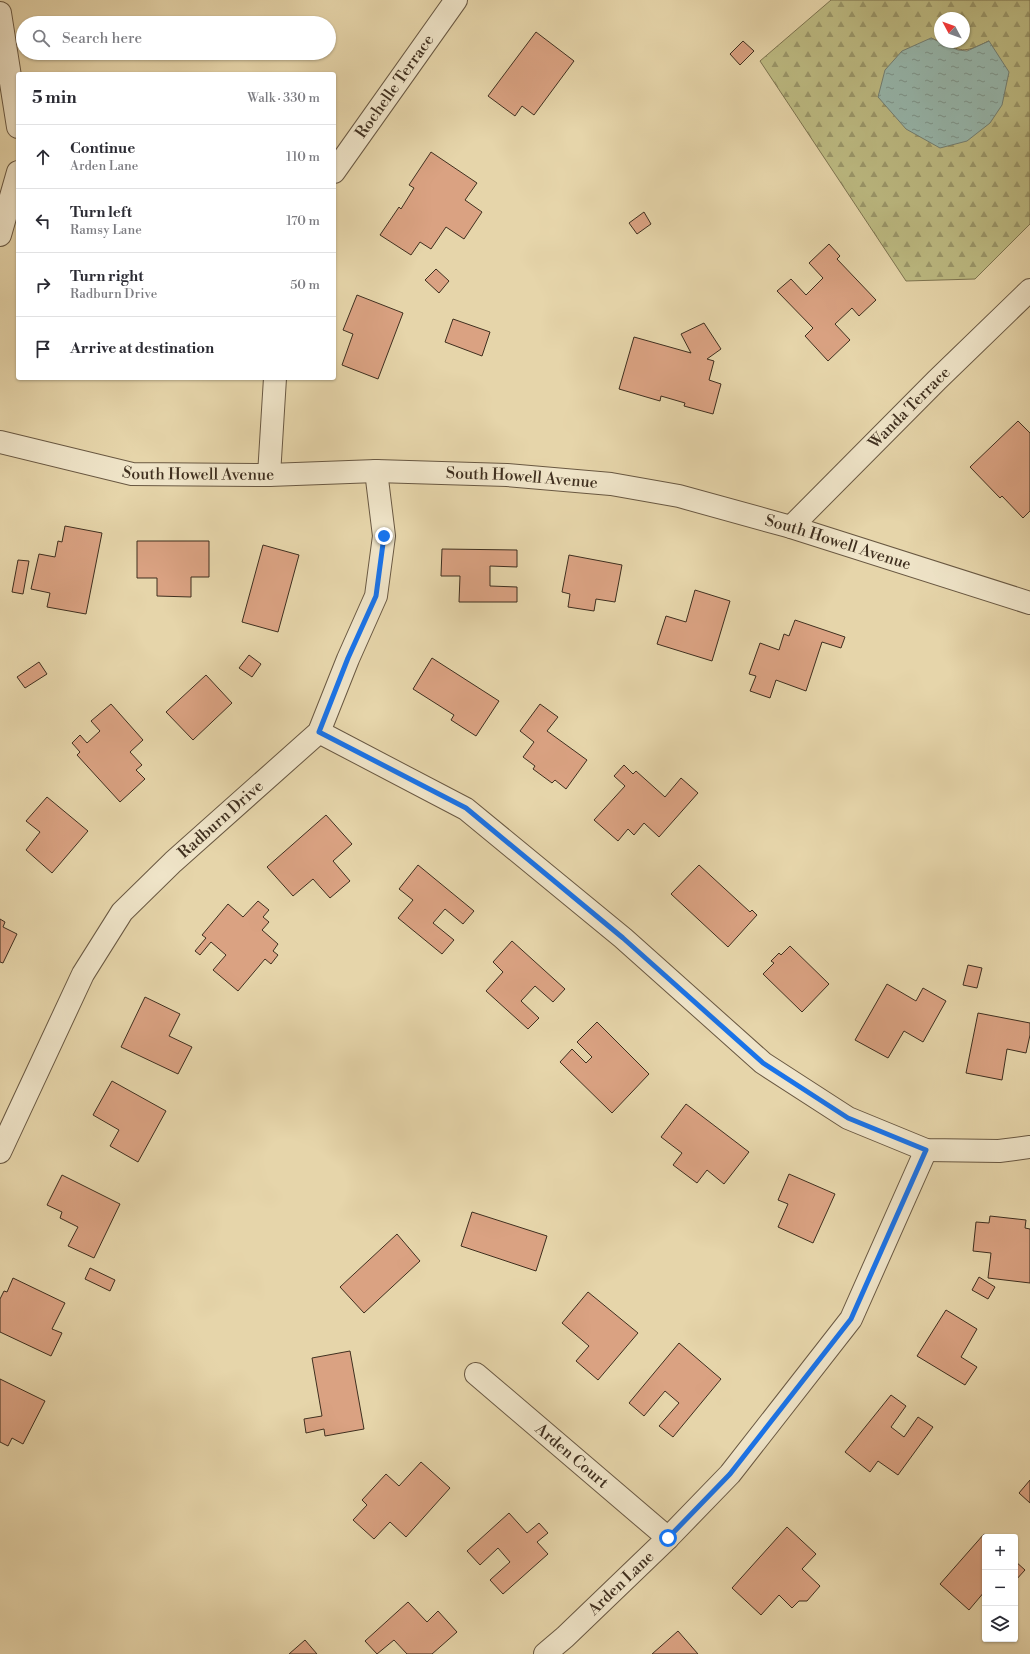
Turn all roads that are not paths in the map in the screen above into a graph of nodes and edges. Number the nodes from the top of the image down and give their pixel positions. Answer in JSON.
{"nodes":[{"id":1,"x":456,"y":0,"type":"edge"},
{"id":2,"x":0,"y":13,"type":"edge"},
{"id":3,"x":16,"y":114,"type":"edge"},
{"id":4,"x":336,"y":169,"type":"edge"},
{"id":5,"x":16,"y":179,"type":"edge"},
{"id":6,"x":0,"y":235,"type":"edge"},
{"id":7,"x":1030,"y":290,"type":"edge"},
{"id":8,"x":275,"y":380,"type":"edge"},
{"id":9,"x":0,"y":442,"type":"edge"},
{"id":10,"x":376,"y":471,"type":"junction"},
{"id":11,"x":268,"y":475,"type":"junction"},
{"id":12,"x":791,"y":527,"type":"junction"},
{"id":13,"x":1030,"y":603,"type":"edge"},
{"id":14,"x":319,"y":732,"type":"junction"},
{"id":15,"x":1030,"y":1147,"type":"edge"},
{"id":16,"x":926,"y":1150,"type":"junction"},
{"id":17,"x":0,"y":1152,"type":"edge"},
{"id":18,"x":476,"y":1374,"type":"dead end"},
{"id":19,"x":668,"y":1538,"type":"junction"},
{"id":20,"x":545,"y":1654,"type":"edge"}],
"edges":[{"from":1,"to":4,"type":"street","name":"Rochelle Terrace"},
{"from":2,"to":3,"type":"street"},
{"from":5,"to":6,"type":"street"},
{"from":7,"to":12,"type":"street","name":"Wanda Terrace"},
{"from":8,"to":11,"type":"street"},
{"from":9,"to":11,"type":"street","name":"South Howell Avenue"},
{"from":10,"to":11,"type":"street","name":"South Howell Avenue"},
{"from":10,"to":12,"type":"street","name":"South Howell Avenue"},
{"from":10,"to":14,"type":"street","name":"Radburn Drive"},
{"from":12,"to":13,"type":"street","name":"South Howell Avenue"},
{"from":14,"to":16,"type":"street"},
{"from":14,"to":17,"type":"street","name":"Radburn Drive"},
{"from":15,"to":16,"type":"street"},
{"from":16,"to":19,"type":"street","name":"Arden Lane"},
{"from":18,"to":19,"type":"street","name":"Arden Court"},
{"from":19,"to":20,"type":"street","name":"Arden Lane"}]}
